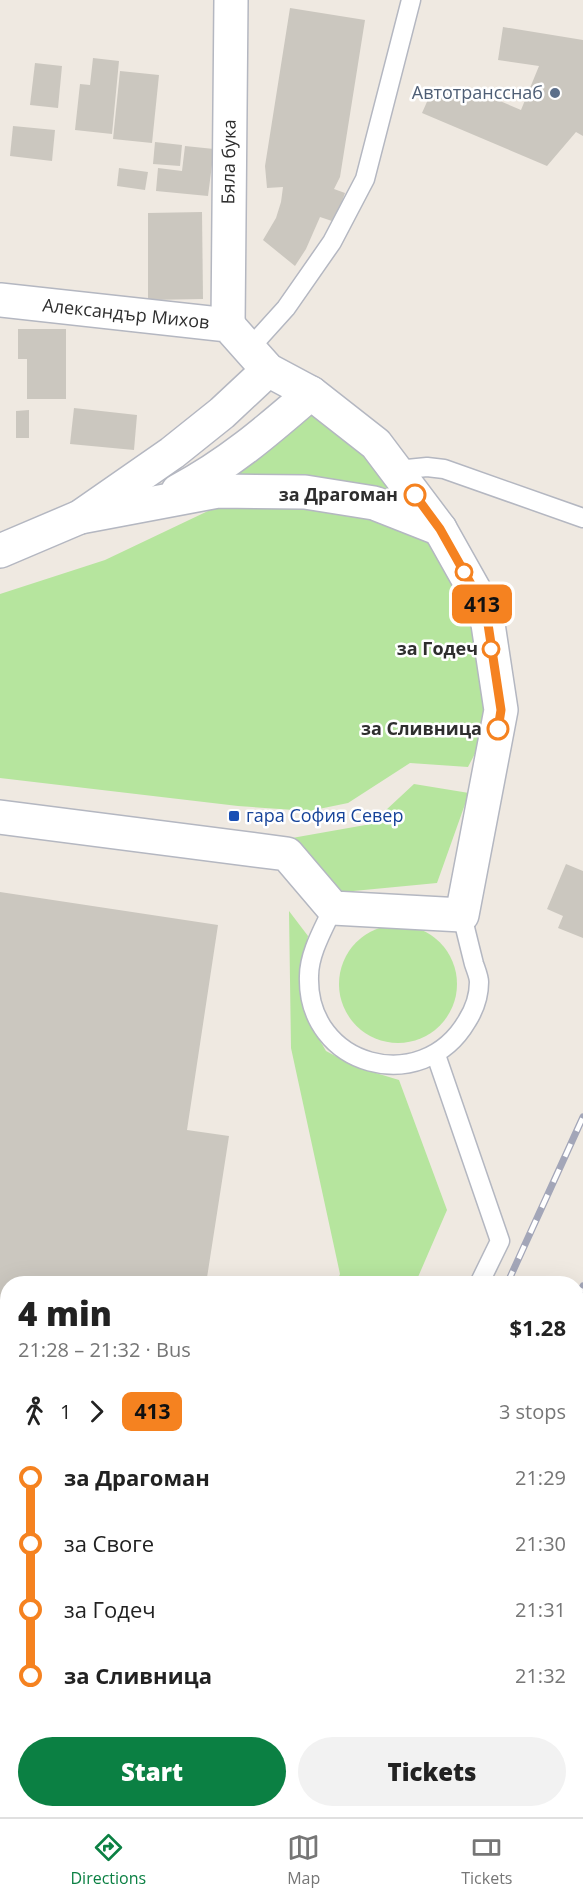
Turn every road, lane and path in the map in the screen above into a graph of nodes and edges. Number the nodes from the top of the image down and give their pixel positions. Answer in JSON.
{"nodes":[{"id":1,"x":231,"y":0,"type":"edge"},
{"id":2,"x":411,"y":0,"type":"edge"},
{"id":3,"x":0,"y":300,"type":"edge"},
{"id":4,"x":248,"y":348,"type":"junction"},
{"id":5,"x":310,"y":393,"type":"junction"},
{"id":6,"x":397,"y":470,"type":"junction"},
{"id":7,"x":149,"y":505,"type":"junction"},
{"id":8,"x":80,"y":517,"type":"junction"},
{"id":9,"x":583,"y":518,"type":"edge"},
{"id":10,"x":440,"y":529,"type":"junction"},
{"id":11,"x":0,"y":551,"type":"edge"},
{"id":12,"x":0,"y":817,"type":"edge"},
{"id":13,"x":333,"y":908,"type":"junction"},
{"id":14,"x":462,"y":915,"type":"junction"},
{"id":15,"x":436,"y":1055,"type":"junction"},
{"id":16,"x":483,"y":1276,"type":"edge"}],
"edges":[{"from":1,"to":4,"type":"street","name":"Бяла бука"},
{"from":2,"to":4,"type":"lane"},
{"from":3,"to":4,"type":"street","name":"Александър Михов"},
{"from":4,"to":5,"type":"street"},
{"from":4,"to":8,"type":"street"},
{"from":5,"to":6,"type":"street"},
{"from":5,"to":7,"type":"street"},
{"from":6,"to":9,"type":"lane"},
{"from":6,"to":10,"type":"street"},
{"from":7,"to":8,"type":"street"},
{"from":7,"to":10,"type":"street"},
{"from":8,"to":11,"type":"street"},
{"from":10,"to":14,"type":"street"},
{"from":12,"to":13,"type":"street"},
{"from":13,"to":14,"type":"street"},
{"from":13,"to":15,"type":"lane"},
{"from":14,"to":15,"type":"lane"},
{"from":15,"to":16,"type":"lane"}]}
